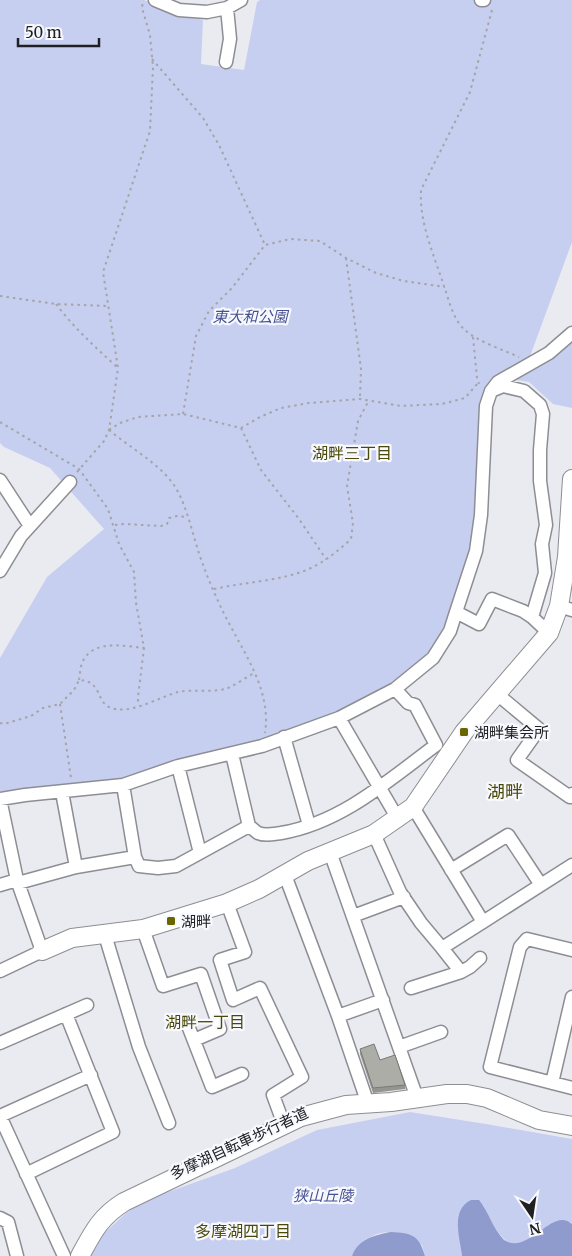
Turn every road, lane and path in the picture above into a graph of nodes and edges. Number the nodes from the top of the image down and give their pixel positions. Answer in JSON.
{"nodes":[{"id":1,"x":143,"y":0,"type":"edge"},
{"id":2,"x":155,"y":0,"type":"edge"},
{"id":3,"x":241,"y":0,"type":"edge"},
{"id":4,"x":485,"y":3,"type":"edge"},
{"id":5,"x":227,"y":8,"type":"junction"},
{"id":6,"x":152,"y":59,"type":"junction"},
{"id":7,"x":226,"y":62,"type":"dead end"},
{"id":8,"x":266,"y":245,"type":"junction"},
{"id":9,"x":346,"y":258,"type":"junction"},
{"id":10,"x":445,"y":287,"type":"junction"},
{"id":11,"x":0,"y":296,"type":"edge"},
{"id":12,"x":56,"y":304,"type":"junction"},
{"id":13,"x":107,"y":306,"type":"junction"},
{"id":14,"x":572,"y":333,"type":"edge"},
{"id":15,"x":472,"y":337,"type":"junction"},
{"id":16,"x":531,"y":363,"type":"junction"},
{"id":17,"x":118,"y":368,"type":"junction"},
{"id":18,"x":477,"y":378,"type":"dead end"},
{"id":19,"x":478,"y":383,"type":"dead end"},
{"id":20,"x":491,"y":391,"type":"junction"},
{"id":21,"x":360,"y":399,"type":"junction"},
{"id":22,"x":369,"y":400,"type":"junction"},
{"id":23,"x":183,"y":414,"type":"junction"},
{"id":24,"x":0,"y":422,"type":"edge"},
{"id":25,"x":240,"y":428,"type":"junction"},
{"id":26,"x":109,"y":430,"type":"junction"},
{"id":27,"x":80,"y":469,"type":"junction"},
{"id":28,"x":0,"y":480,"type":"edge"},
{"id":29,"x":70,"y":482,"type":"joint"},
{"id":30,"x":571,"y":487,"type":"edge"},
{"id":31,"x":187,"y":517,"type":"junction"},
{"id":32,"x":546,"y":525,"type":"junction"},
{"id":33,"x":30,"y":526,"type":"junction"},
{"id":34,"x":114,"y":526,"type":"junction"},
{"id":35,"x":568,"y":531,"type":"junction"},
{"id":36,"x":326,"y":559,"type":"junction"},
{"id":37,"x":2,"y":562,"type":"edge"},
{"id":38,"x":214,"y":589,"type":"junction"},
{"id":39,"x":565,"y":608,"type":"edge"},
{"id":40,"x":456,"y":612,"type":"junction"},
{"id":41,"x":532,"y":617,"type":"junction"},
{"id":42,"x":549,"y":633,"type":"junction"},
{"id":43,"x":144,"y":648,"type":"junction"},
{"id":44,"x":255,"y":673,"type":"junction"},
{"id":45,"x":79,"y":680,"type":"junction"},
{"id":46,"x":395,"y":689,"type":"junction"},
{"id":47,"x":496,"y":694,"type":"junction"},
{"id":48,"x":60,"y":704,"type":"junction"},
{"id":49,"x":140,"y":706,"type":"junction"},
{"id":50,"x":339,"y":718,"type":"junction"},
{"id":51,"x":0,"y":723,"type":"edge"},
{"id":52,"x":266,"y":731,"type":"dead end"},
{"id":53,"x":284,"y":737,"type":"junction"},
{"id":54,"x":232,"y":754,"type":"junction"},
{"id":55,"x":178,"y":766,"type":"junction"},
{"id":56,"x":70,"y":776,"type":"dead end"},
{"id":57,"x":123,"y":785,"type":"junction"},
{"id":58,"x":378,"y":787,"type":"junction"},
{"id":59,"x":62,"y":792,"type":"junction"},
{"id":60,"x":572,"y":794,"type":"edge"},
{"id":61,"x":413,"y":807,"type":"junction"},
{"id":62,"x":398,"y":819,"type":"junction"},
{"id":63,"x":249,"y":826,"type":"junction"},
{"id":64,"x":309,"y":826,"type":"junction"},
{"id":65,"x":374,"y":834,"type":"junction"},
{"id":66,"x":330,"y":852,"type":"junction"},
{"id":67,"x":200,"y":853,"type":"junction"},
{"id":68,"x":135,"y":857,"type":"junction"},
{"id":69,"x":572,"y":865,"type":"edge"},
{"id":70,"x":76,"y":867,"type":"junction"},
{"id":71,"x":451,"y":870,"type":"junction"},
{"id":72,"x":285,"y":875,"type":"junction"},
{"id":73,"x":17,"y":881,"type":"junction"},
{"id":74,"x":0,"y":885,"type":"edge"},
{"id":75,"x":541,"y":885,"type":"junction"},
{"id":76,"x":404,"y":896,"type":"junction"},
{"id":77,"x":227,"y":903,"type":"junction"},
{"id":78,"x":353,"y":916,"type":"junction"},
{"id":79,"x":483,"y":922,"type":"junction"},
{"id":80,"x":143,"y":929,"type":"junction"},
{"id":81,"x":105,"y":935,"type":"junction"},
{"id":82,"x":442,"y":948,"type":"junction"},
{"id":83,"x":572,"y":950,"type":"edge"},
{"id":84,"x":42,"y":951,"type":"junction"},
{"id":85,"x":480,"y":958,"type":"dead end"},
{"id":86,"x":0,"y":971,"type":"edge"},
{"id":87,"x":461,"y":972,"type":"junction"},
{"id":88,"x":411,"y":988,"type":"dead end"},
{"id":89,"x":572,"y":997,"type":"edge"},
{"id":90,"x":383,"y":1000,"type":"junction"},
{"id":91,"x":87,"y":1004,"type":"dead end"},
{"id":92,"x":66,"y":1014,"type":"junction"},
{"id":93,"x":338,"y":1016,"type":"junction"},
{"id":94,"x":187,"y":1023,"type":"dead end"},
{"id":95,"x":441,"y":1032,"type":"dead end"},
{"id":96,"x":194,"y":1040,"type":"junction"},
{"id":97,"x":0,"y":1043,"type":"edge"},
{"id":98,"x":399,"y":1047,"type":"junction"},
{"id":99,"x":242,"y":1074,"type":"dead end"},
{"id":100,"x":91,"y":1075,"type":"junction"},
{"id":101,"x":552,"y":1083,"type":"junction"},
{"id":102,"x":572,"y":1088,"type":"edge"},
{"id":103,"x":417,"y":1098,"type":"junction"},
{"id":104,"x":368,"y":1104,"type":"junction"},
{"id":105,"x":0,"y":1116,"type":"edge"},
{"id":106,"x":170,"y":1123,"type":"dead end"},
{"id":107,"x":284,"y":1125,"type":"junction"},
{"id":108,"x":572,"y":1126,"type":"edge"},
{"id":109,"x":26,"y":1174,"type":"junction"},
{"id":110,"x":0,"y":1218,"type":"edge"},
{"id":111,"x":17,"y":1256,"type":"edge"},
{"id":112,"x":64,"y":1256,"type":"edge"},
{"id":113,"x":80,"y":1256,"type":"edge"}],
"edges":[{"from":1,"to":6,"type":"path"},
{"from":2,"to":5,"type":"street"},
{"from":3,"to":5,"type":"street"},
{"from":4,"to":10,"type":"path"},
{"from":5,"to":7,"type":"street"},
{"from":6,"to":8,"type":"path"},
{"from":6,"to":13,"type":"path"},
{"from":8,"to":9,"type":"path"},
{"from":8,"to":23,"type":"path"},
{"from":9,"to":10,"type":"path"},
{"from":9,"to":21,"type":"path"},
{"from":10,"to":15,"type":"path"},
{"from":11,"to":12,"type":"path"},
{"from":12,"to":13,"type":"path"},
{"from":12,"to":17,"type":"path"},
{"from":13,"to":17,"type":"path"},
{"from":14,"to":16,"type":"street"},
{"from":15,"to":16,"type":"path"},
{"from":15,"to":18,"type":"path"},
{"from":16,"to":20,"type":"street"},
{"from":17,"to":26,"type":"path"},
{"from":19,"to":22,"type":"path"},
{"from":20,"to":32,"type":"street"},
{"from":20,"to":40,"type":"street"},
{"from":21,"to":22,"type":"path"},
{"from":21,"to":25,"type":"path"},
{"from":22,"to":36,"type":"path"},
{"from":23,"to":25,"type":"path"},
{"from":23,"to":26,"type":"path"},
{"from":24,"to":27,"type":"path"},
{"from":25,"to":36,"type":"path"},
{"from":26,"to":27,"type":"path"},
{"from":26,"to":31,"type":"path"},
{"from":27,"to":29,"type":"path"},
{"from":27,"to":34,"type":"path"},
{"from":28,"to":33,"type":"street"},
{"from":29,"to":33,"type":"street"},
{"from":30,"to":35,"type":"street"},
{"from":31,"to":34,"type":"path"},
{"from":31,"to":38,"type":"path"},
{"from":32,"to":35,"type":"street"},
{"from":32,"to":41,"type":"street"},
{"from":33,"to":37,"type":"street"},
{"from":34,"to":43,"type":"path"},
{"from":35,"to":39,"type":"street"},
{"from":36,"to":38,"type":"path"},
{"from":38,"to":44,"type":"path"},
{"from":39,"to":42,"type":"street"},
{"from":40,"to":41,"type":"street"},
{"from":40,"to":46,"type":"street"},
{"from":41,"to":42,"type":"street"},
{"from":42,"to":47,"type":"street"},
{"from":43,"to":45,"type":"path"},
{"from":43,"to":49,"type":"path"},
{"from":44,"to":49,"type":"path"},
{"from":44,"to":52,"type":"path"},
{"from":45,"to":48,"type":"path"},
{"from":45,"to":49,"type":"path"},
{"from":46,"to":50,"type":"street"},
{"from":46,"to":58,"type":"street"},
{"from":47,"to":60,"type":"street"},
{"from":47,"to":61,"type":"street"},
{"from":48,"to":51,"type":"path"},
{"from":48,"to":56,"type":"path"},
{"from":50,"to":53,"type":"street"},
{"from":50,"to":58,"type":"street"},
{"from":53,"to":54,"type":"street"},
{"from":53,"to":64,"type":"street"},
{"from":54,"to":55,"type":"street"},
{"from":54,"to":63,"type":"street"},
{"from":55,"to":57,"type":"street"},
{"from":55,"to":67,"type":"street"},
{"from":57,"to":59,"type":"street"},
{"from":57,"to":68,"type":"street"},
{"from":58,"to":62,"type":"street"},
{"from":58,"to":64,"type":"street"},
{"from":59,"to":70,"type":"street"},
{"from":59,"to":73,"type":"street"},
{"from":61,"to":62,"type":"street"},
{"from":61,"to":71,"type":"street"},
{"from":62,"to":65,"type":"street"},
{"from":63,"to":64,"type":"street"},
{"from":63,"to":67,"type":"street"},
{"from":65,"to":66,"type":"street"},
{"from":65,"to":76,"type":"street"},
{"from":66,"to":72,"type":"street"},
{"from":66,"to":78,"type":"street"},
{"from":67,"to":68,"type":"street"},
{"from":68,"to":70,"type":"street"},
{"from":69,"to":75,"type":"street"},
{"from":70,"to":73,"type":"street"},
{"from":71,"to":75,"type":"street"},
{"from":71,"to":79,"type":"street"},
{"from":72,"to":77,"type":"street"},
{"from":72,"to":93,"type":"street"},
{"from":73,"to":74,"type":"street"},
{"from":73,"to":84,"type":"street"},
{"from":75,"to":79,"type":"street"},
{"from":76,"to":78,"type":"street"},
{"from":76,"to":82,"type":"street"},
{"from":77,"to":80,"type":"street"},
{"from":77,"to":107,"type":"street"},
{"from":78,"to":90,"type":"street"},
{"from":79,"to":82,"type":"street"},
{"from":80,"to":81,"type":"street"},
{"from":80,"to":96,"type":"street"},
{"from":81,"to":84,"type":"street"},
{"from":81,"to":106,"type":"street"},
{"from":82,"to":87,"type":"street"},
{"from":83,"to":101,"type":"street"},
{"from":84,"to":86,"type":"street"},
{"from":85,"to":87,"type":"street"},
{"from":87,"to":88,"type":"street"},
{"from":89,"to":101,"type":"street"},
{"from":90,"to":93,"type":"street"},
{"from":90,"to":98,"type":"street"},
{"from":91,"to":92,"type":"street"},
{"from":92,"to":97,"type":"street"},
{"from":92,"to":100,"type":"street"},
{"from":93,"to":104,"type":"street"},
{"from":94,"to":96,"type":"street"},
{"from":95,"to":98,"type":"street"},
{"from":96,"to":99,"type":"street"},
{"from":98,"to":103,"type":"street"},
{"from":100,"to":105,"type":"street"},
{"from":100,"to":109,"type":"street"},
{"from":101,"to":102,"type":"street"},
{"from":103,"to":104,"type":"street"},
{"from":103,"to":108,"type":"street"},
{"from":104,"to":107,"type":"street"},
{"from":105,"to":109,"type":"street"},
{"from":107,"to":113,"type":"street"},
{"from":109,"to":112,"type":"street"},
{"from":110,"to":111,"type":"street"}]}
